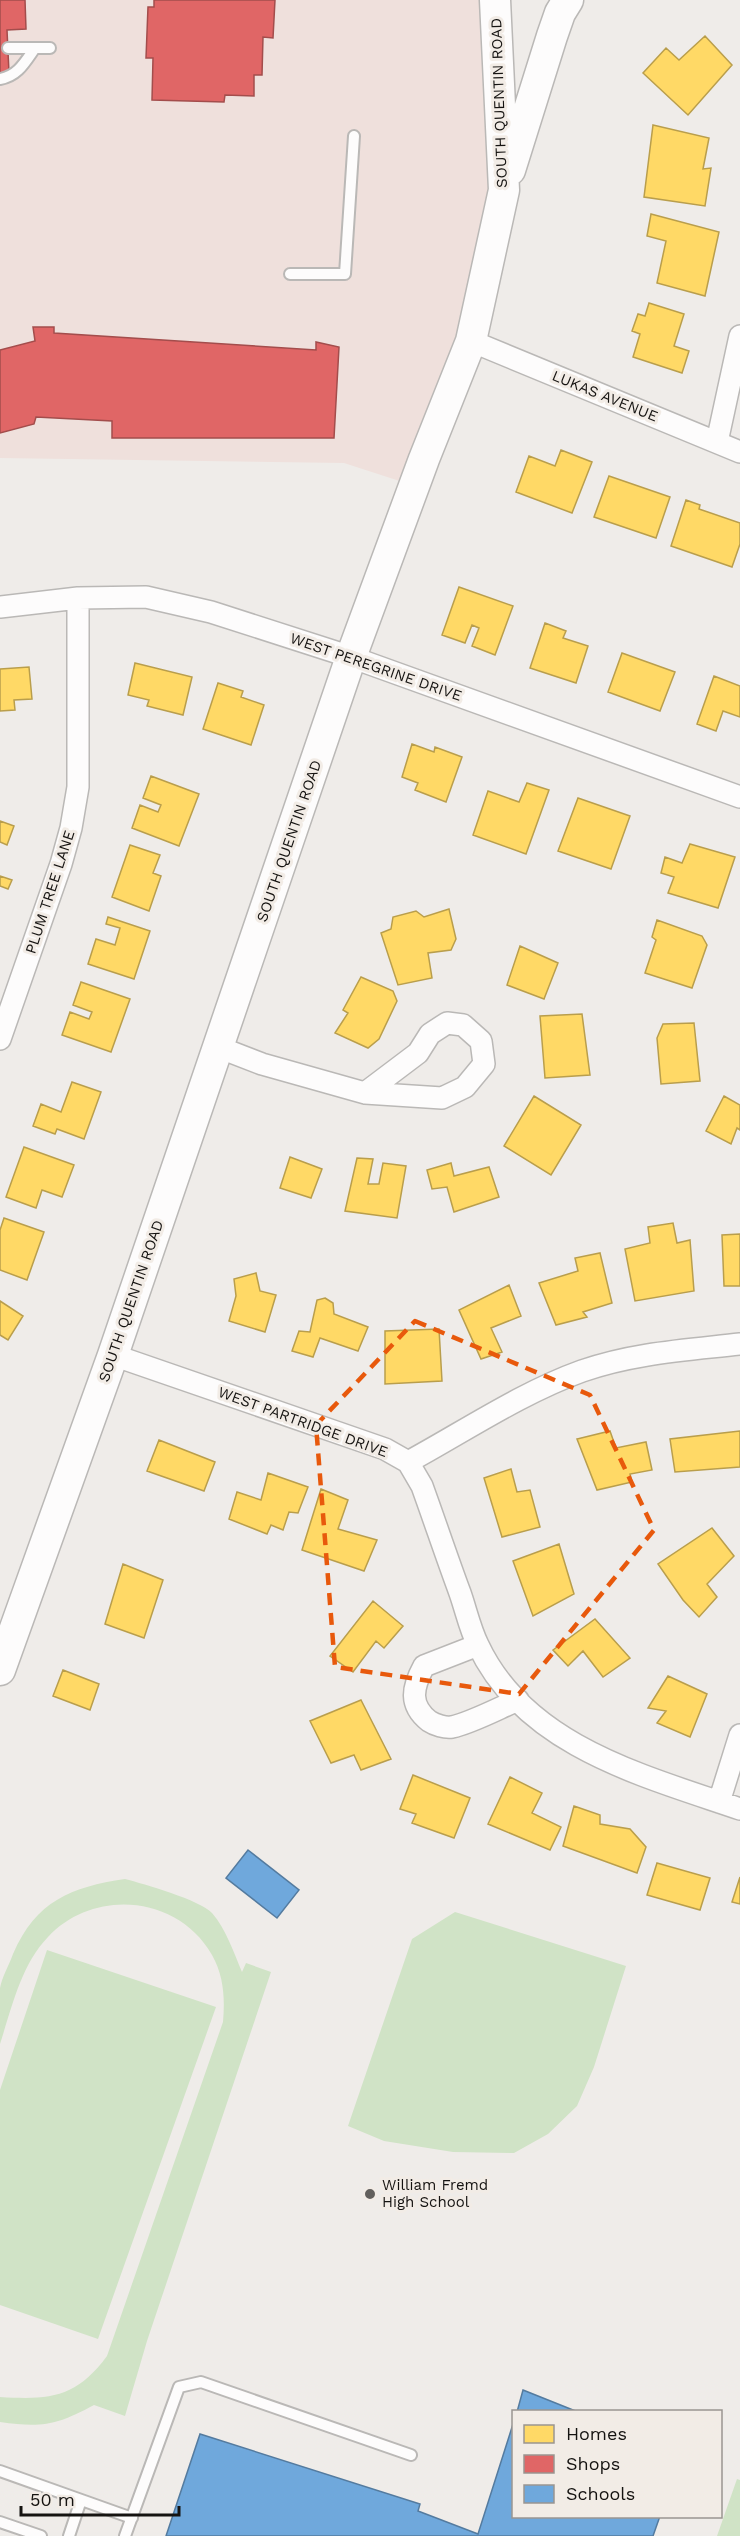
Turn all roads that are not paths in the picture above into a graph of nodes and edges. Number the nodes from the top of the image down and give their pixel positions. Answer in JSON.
{"nodes":[{"id":1,"x":495,"y":0,"type":"edge"},
{"id":2,"x":568,"y":0,"type":"edge"},
{"id":3,"x":8,"y":48,"type":"dead end"},
{"id":4,"x":35,"y":48,"type":"junction"},
{"id":5,"x":50,"y":48,"type":"dead end"},
{"id":6,"x":0,"y":79,"type":"edge"},
{"id":7,"x":354,"y":136,"type":"dead end"},
{"id":8,"x":504,"y":190,"type":"junction"},
{"id":9,"x":290,"y":274,"type":"dead end"},
{"id":10,"x":740,"y":336,"type":"edge"},
{"id":11,"x":471,"y":341,"type":"junction"},
{"id":12,"x":717,"y":442,"type":"junction"},
{"id":13,"x":740,"y":452,"type":"edge"},
{"id":14,"x":78,"y":598,"type":"junction"},
{"id":15,"x":0,"y":607,"type":"edge"},
{"id":16,"x":351,"y":657,"type":"junction"},
{"id":17,"x":740,"y":797,"type":"edge"},
{"id":18,"x":0,"y":1039,"type":"edge"},
{"id":19,"x":218,"y":1047,"type":"junction"},
{"id":20,"x":365,"y":1093,"type":"junction"},
{"id":21,"x":740,"y":1344,"type":"edge"},
{"id":22,"x":112,"y":1355,"type":"junction"},
{"id":23,"x":408,"y":1462,"type":"junction"},
{"id":24,"x":478,"y":1645,"type":"junction"},
{"id":25,"x":0,"y":1670,"type":"edge"},
{"id":26,"x":518,"y":1701,"type":"junction"},
{"id":27,"x":740,"y":1735,"type":"edge"},
{"id":28,"x":719,"y":1802,"type":"junction"},
{"id":29,"x":740,"y":1809,"type":"edge"},
{"id":30,"x":411,"y":2455,"type":"dead end"},
{"id":31,"x":0,"y":2470,"type":"edge"},
{"id":32,"x":81,"y":2500,"type":"junction"},
{"id":33,"x":132,"y":2518,"type":"junction"},
{"id":34,"x":0,"y":2522,"type":"edge"},
{"id":35,"x":41,"y":2536,"type":"edge"},
{"id":36,"x":69,"y":2536,"type":"edge"},
{"id":37,"x":125,"y":2536,"type":"edge"}],
"edges":[{"from":1,"to":8,"type":"main road","name":"SOUTH QUENTIN ROAD"},
{"from":2,"to":8,"type":"main road"},
{"from":3,"to":4,"type":"lane"},
{"from":4,"to":5,"type":"lane"},
{"from":4,"to":6,"type":"lane"},
{"from":7,"to":9,"type":"lane"},
{"from":8,"to":11,"type":"main road","name":"SOUTH QUENTIN ROAD"},
{"from":10,"to":12,"type":"street"},
{"from":11,"to":12,"type":"street","name":"LUKAS AVENUE"},
{"from":11,"to":16,"type":"main road","name":"SOUTH QUENTIN ROAD"},
{"from":12,"to":13,"type":"street","name":"LUKAS AVENUE"},
{"from":14,"to":15,"type":"street","name":"WEST PEREGRINE DRIVE"},
{"from":14,"to":16,"type":"street","name":"WEST PEREGRINE DRIVE"},
{"from":14,"to":18,"type":"street","name":"PLUM TREE LANE"},
{"from":16,"to":17,"type":"street","name":"WEST PEREGRINE DRIVE"},
{"from":16,"to":19,"type":"main road","name":"SOUTH QUENTIN ROAD"},
{"from":19,"to":20,"type":"street"},
{"from":19,"to":22,"type":"main road","name":"SOUTH QUENTIN ROAD"},
{"from":20,"to":20,"type":"street"},
{"from":21,"to":23,"type":"street"},
{"from":22,"to":23,"type":"street","name":"WEST PARTRIDGE DRIVE"},
{"from":22,"to":25,"type":"main road","name":"SOUTH QUENTIN ROAD"},
{"from":23,"to":24,"type":"street","name":"WEST PARTRIDGE DRIVE"},
{"from":24,"to":26,"type":"street","name":"WEST PARTRIDGE DRIVE"},
{"from":24,"to":26,"type":"street"},
{"from":26,"to":28,"type":"street","name":"WEST PARTRIDGE DRIVE"},
{"from":27,"to":28,"type":"street"},
{"from":28,"to":29,"type":"street","name":"WEST PARTRIDGE DRIVE"},
{"from":30,"to":33,"type":"lane"},
{"from":31,"to":32,"type":"lane"},
{"from":32,"to":33,"type":"lane"},
{"from":32,"to":36,"type":"lane"},
{"from":33,"to":37,"type":"lane"},
{"from":34,"to":35,"type":"lane"}]}
